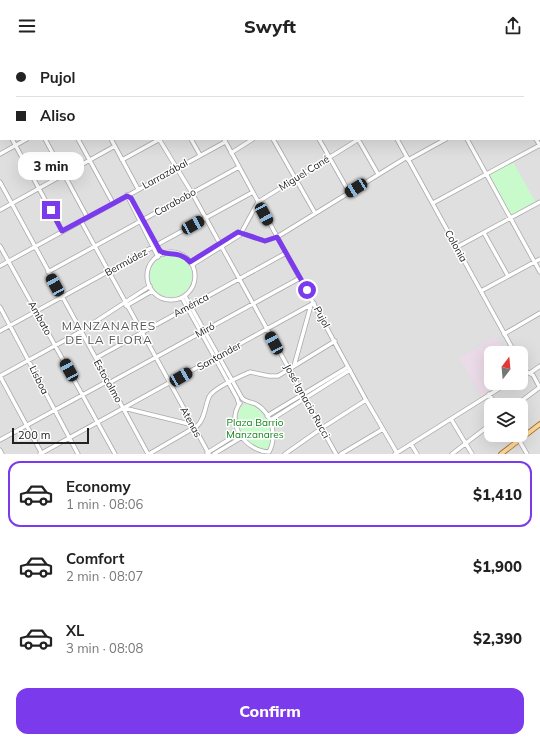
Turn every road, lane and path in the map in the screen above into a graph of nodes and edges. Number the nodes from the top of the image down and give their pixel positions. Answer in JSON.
{"nodes":[{"id":1,"x":12,"y":140,"type":"edge"},
{"id":2,"x":25,"y":140,"type":"edge"},
{"id":3,"x":46,"y":140,"type":"edge"},
{"id":4,"x":79,"y":140,"type":"edge"},
{"id":5,"x":112,"y":140,"type":"edge"},
{"id":6,"x":157,"y":140,"type":"edge"},
{"id":7,"x":160,"y":140,"type":"edge"},
{"id":8,"x":192,"y":140,"type":"edge"},
{"id":9,"x":224,"y":140,"type":"edge"},
{"id":10,"x":252,"y":140,"type":"edge"},
{"id":11,"x":274,"y":140,"type":"edge"},
{"id":12,"x":320,"y":140,"type":"edge"},
{"id":13,"x":356,"y":140,"type":"edge"},
{"id":14,"x":359,"y":140,"type":"edge"},
{"id":15,"x":398,"y":140,"type":"edge"},
{"id":16,"x":444,"y":140,"type":"edge"},
{"id":17,"x":468,"y":140,"type":"edge"},
{"id":18,"x":540,"y":145,"type":"edge"},
{"id":19,"x":15,"y":146,"type":"junction"},
{"id":20,"x":115,"y":146,"type":"junction"},
{"id":21,"x":232,"y":153,"type":"junction"},
{"id":22,"x":0,"y":154,"type":"edge"},
{"id":23,"x":200,"y":155,"type":"junction"},
{"id":24,"x":329,"y":157,"type":"junction"},
{"id":25,"x":408,"y":159,"type":"junction"},
{"id":26,"x":89,"y":160,"type":"junction"},
{"id":27,"x":122,"y":160,"type":"junction"},
{"id":28,"x":239,"y":167,"type":"junction"},
{"id":29,"x":177,"y":168,"type":"junction"},
{"id":30,"x":64,"y":174,"type":"junction"},
{"id":31,"x":378,"y":174,"type":"junction"},
{"id":32,"x":486,"y":174,"type":"junction"},
{"id":33,"x":295,"y":179,"type":"junction"},
{"id":34,"x":0,"y":182,"type":"edge"},
{"id":35,"x":39,"y":188,"type":"junction"},
{"id":36,"x":138,"y":189,"type":"junction"},
{"id":37,"x":253,"y":192,"type":"junction"},
{"id":38,"x":349,"y":192,"type":"junction"},
{"id":39,"x":192,"y":193,"type":"junction"},
{"id":40,"x":127,"y":196,"type":"junction"},
{"id":41,"x":258,"y":202,"type":"junction"},
{"id":42,"x":540,"y":202,"type":"edge"},
{"id":43,"x":12,"y":203,"type":"junction"},
{"id":44,"x":113,"y":203,"type":"junction"},
{"id":45,"x":433,"y":203,"type":"junction"},
{"id":46,"x":0,"y":210,"type":"edge"},
{"id":47,"x":315,"y":213,"type":"junction"},
{"id":48,"x":87,"y":217,"type":"junction"},
{"id":49,"x":205,"y":218,"type":"junction"},
{"id":50,"x":510,"y":218,"type":"junction"},
{"id":51,"x":141,"y":221,"type":"junction"},
{"id":52,"x":81,"y":222,"type":"junction"},
{"id":53,"x":62,"y":231,"type":"junction"},
{"id":54,"x":242,"y":232,"type":"junction"},
{"id":55,"x":484,"y":233,"type":"junction"},
{"id":56,"x":277,"y":237,"type":"junction"},
{"id":57,"x":0,"y":246,"type":"edge"},
{"id":58,"x":35,"y":246,"type":"junction"},
{"id":59,"x":155,"y":246,"type":"junction"},
{"id":60,"x":220,"y":246,"type":"junction"},
{"id":61,"x":94,"y":247,"type":"junction"},
{"id":62,"x":457,"y":247,"type":"junction"},
{"id":63,"x":286,"y":253,"type":"junction"},
{"id":64,"x":164,"y":254,"type":"junction"},
{"id":65,"x":158,"y":257,"type":"junction"},
{"id":66,"x":540,"y":259,"type":"edge"},
{"id":67,"x":8,"y":261,"type":"junction"},
{"id":68,"x":534,"y":262,"type":"junction"},
{"id":69,"x":191,"y":263,"type":"junction"},
{"id":70,"x":0,"y":266,"type":"edge"},
{"id":71,"x":48,"y":272,"type":"junction"},
{"id":72,"x":108,"y":272,"type":"junction"},
{"id":73,"x":540,"y":272,"type":"edge"},
{"id":74,"x":508,"y":276,"type":"junction"},
{"id":75,"x":300,"y":278,"type":"junction"},
{"id":76,"x":239,"y":279,"type":"junction"},
{"id":77,"x":150,"y":286,"type":"junction"},
{"id":78,"x":152,"y":291,"type":"junction"},
{"id":79,"x":481,"y":291,"type":"junction"},
{"id":80,"x":183,"y":297,"type":"junction"},
{"id":81,"x":62,"y":298,"type":"junction"},
{"id":82,"x":126,"y":304,"type":"junction"},
{"id":83,"x":253,"y":304,"type":"junction"},
{"id":84,"x":313,"y":304,"type":"junction"},
{"id":85,"x":188,"y":306,"type":"junction"},
{"id":86,"x":0,"y":307,"type":"edge"},
{"id":87,"x":36,"y":311,"type":"junction"},
{"id":88,"x":540,"y":313,"type":"edge"},
{"id":89,"x":10,"y":326,"type":"junction"},
{"id":90,"x":267,"y":329,"type":"junction"},
{"id":91,"x":0,"y":331,"type":"edge"},
{"id":92,"x":81,"y":331,"type":"junction"},
{"id":93,"x":141,"y":332,"type":"junction"},
{"id":94,"x":203,"y":332,"type":"junction"},
{"id":95,"x":504,"y":334,"type":"junction"},
{"id":96,"x":334,"y":341,"type":"junction"},
{"id":97,"x":56,"y":346,"type":"junction"},
{"id":98,"x":511,"y":346,"type":"edge"},
{"id":99,"x":156,"y":357,"type":"junction"},
{"id":100,"x":216,"y":357,"type":"junction"},
{"id":101,"x":96,"y":358,"type":"junction"},
{"id":102,"x":29,"y":360,"type":"junction"},
{"id":103,"x":294,"y":366,"type":"junction"},
{"id":104,"x":540,"y":366,"type":"edge"},
{"id":105,"x":349,"y":369,"type":"junction"},
{"id":106,"x":289,"y":370,"type":"junction"},
{"id":107,"x":530,"y":373,"type":"joint"},
{"id":108,"x":0,"y":376,"type":"edge"},
{"id":109,"x":109,"y":382,"type":"junction"},
{"id":110,"x":230,"y":382,"type":"junction"},
{"id":111,"x":170,"y":383,"type":"junction"},
{"id":112,"x":540,"y":387,"type":"edge"},
{"id":113,"x":496,"y":390,"type":"edge"},
{"id":114,"x":303,"y":394,"type":"junction"},
{"id":115,"x":489,"y":394,"type":"junction"},
{"id":116,"x":83,"y":395,"type":"junction"},
{"id":117,"x":305,"y":398,"type":"junction"},
{"id":118,"x":492,"y":398,"type":"edge"},
{"id":119,"x":525,"y":398,"type":"edge"},
{"id":120,"x":366,"y":400,"type":"junction"},
{"id":121,"x":245,"y":401,"type":"junction"},
{"id":122,"x":239,"y":404,"type":"junction"},
{"id":123,"x":130,"y":405,"type":"junction"},
{"id":124,"x":123,"y":408,"type":"junction"},
{"id":125,"x":132,"y":409,"type":"junction"},
{"id":126,"x":54,"y":410,"type":"junction"},
{"id":127,"x":267,"y":416,"type":"junction"},
{"id":128,"x":451,"y":419,"type":"junction"},
{"id":129,"x":269,"y":420,"type":"junction"},
{"id":130,"x":97,"y":422,"type":"junction"},
{"id":131,"x":540,"y":424,"type":"edge"},
{"id":132,"x":26,"y":425,"type":"junction"},
{"id":133,"x":193,"y":427,"type":"junction"},
{"id":134,"x":322,"y":428,"type":"junction"},
{"id":135,"x":383,"y":429,"type":"junction"},
{"id":136,"x":484,"y":429,"type":"edge"},
{"id":137,"x":239,"y":433,"type":"junction"},
{"id":138,"x":528,"y":433,"type":"edge"},
{"id":139,"x":242,"y":437,"type":"junction"},
{"id":140,"x":69,"y":438,"type":"junction"},
{"id":141,"x":0,"y":440,"type":"edge"},
{"id":142,"x":516,"y":442,"type":"edge"},
{"id":143,"x":520,"y":442,"type":"edge"},
{"id":144,"x":411,"y":444,"type":"junction"},
{"id":145,"x":465,"y":444,"type":"junction"},
{"id":146,"x":0,"y":450,"type":"edge"},
{"id":147,"x":269,"y":453,"type":"edge"},
{"id":148,"x":396,"y":453,"type":"edge"},
{"id":149,"x":2,"y":454,"type":"edge"},
{"id":150,"x":41,"y":454,"type":"edge"},
{"id":151,"x":78,"y":454,"type":"edge"},
{"id":152,"x":115,"y":454,"type":"edge"},
{"id":153,"x":148,"y":454,"type":"edge"},
{"id":154,"x":208,"y":454,"type":"edge"},
{"id":155,"x":214,"y":454,"type":"edge"},
{"id":156,"x":285,"y":454,"type":"edge"},
{"id":157,"x":336,"y":454,"type":"edge"},
{"id":158,"x":341,"y":454,"type":"edge"},
{"id":159,"x":417,"y":454,"type":"edge"},
{"id":160,"x":452,"y":454,"type":"edge"},
{"id":161,"x":472,"y":454,"type":"edge"},
{"id":162,"x":501,"y":454,"type":"edge"},
{"id":163,"x":527,"y":454,"type":"edge"}],
"edges":[{"from":1,"to":19,"type":"street"},
{"from":2,"to":19,"type":"street"},
{"from":3,"to":30,"type":"street"},
{"from":4,"to":26,"type":"street"},
{"from":5,"to":20,"type":"street"},
{"from":6,"to":27,"type":"street"},
{"from":7,"to":29,"type":"street","name":"José Ignacio Rucci"},
{"from":8,"to":23,"type":"street"},
{"from":9,"to":21,"type":"street","name":"Pujol"},
{"from":9,"to":23,"type":"street","name":"Larrazábal"},
{"from":10,"to":21,"type":"street"},
{"from":11,"to":33,"type":"street"},
{"from":12,"to":24,"type":"street"},
{"from":13,"to":24,"type":"street","name":"Miguel Cané"},
{"from":14,"to":31,"type":"street"},
{"from":15,"to":25,"type":"street","name":"Colonia"},
{"from":16,"to":25,"type":"street"},
{"from":17,"to":32,"type":"street"},
{"from":18,"to":32,"type":"street"},
{"from":19,"to":22,"type":"street"},
{"from":19,"to":35,"type":"street"},
{"from":20,"to":26,"type":"street"},
{"from":20,"to":27,"type":"street"},
{"from":21,"to":28,"type":"street","name":"Pujol"},
{"from":23,"to":29,"type":"street","name":"Larrazábal"},
{"from":24,"to":33,"type":"street","name":"Miguel Cané"},
{"from":24,"to":38,"type":"street"},
{"from":25,"to":31,"type":"street"},
{"from":25,"to":45,"type":"street","name":"Colonia"},
{"from":26,"to":30,"type":"street"},
{"from":26,"to":44,"type":"street"},
{"from":27,"to":36,"type":"street"},
{"from":28,"to":37,"type":"street","name":"Pujol"},
{"from":28,"to":39,"type":"street","name":"Carabobo"},
{"from":29,"to":36,"type":"street","name":"Larrazábal"},
{"from":29,"to":39,"type":"street","name":"José Ignacio Rucci"},
{"from":30,"to":35,"type":"street"},
{"from":30,"to":48,"type":"street"},
{"from":31,"to":38,"type":"street"},
{"from":32,"to":45,"type":"street"},
{"from":32,"to":50,"type":"street"},
{"from":33,"to":41,"type":"street","name":"Miguel Cané"},
{"from":33,"to":47,"type":"street"},
{"from":34,"to":43,"type":"street","name":"Estocolmo"},
{"from":35,"to":43,"type":"street"},
{"from":35,"to":53,"type":"street"},
{"from":36,"to":40,"type":"street","name":"Larrazábal"},
{"from":37,"to":41,"type":"street","name":"Pujol"},
{"from":37,"to":49,"type":"street","name":"Bermúdez"},
{"from":38,"to":47,"type":"street"},
{"from":39,"to":49,"type":"street","name":"José Ignacio Rucci"},
{"from":39,"to":51,"type":"street","name":"Carabobo"},
{"from":40,"to":44,"type":"street","name":"Larrazábal"},
{"from":40,"to":51,"type":"street"},
{"from":41,"to":54,"type":"street"},
{"from":41,"to":56,"type":"street","name":"Pujol"},
{"from":42,"to":50,"type":"street"},
{"from":43,"to":46,"type":"street"},
{"from":43,"to":58,"type":"street","name":"Estocolmo"},
{"from":44,"to":48,"type":"street","name":"Larrazábal"},
{"from":45,"to":62,"type":"street","name":"Colonia"},
{"from":47,"to":56,"type":"street"},
{"from":48,"to":52,"type":"street","name":"Larrazábal"},
{"from":49,"to":59,"type":"street","name":"Bermúdez"},
{"from":49,"to":60,"type":"street","name":"José Ignacio Rucci"},
{"from":50,"to":55,"type":"street"},
{"from":50,"to":68,"type":"street"},
{"from":51,"to":59,"type":"street"},
{"from":51,"to":61,"type":"street","name":"Carabobo"},
{"from":52,"to":53,"type":"street","name":"Larrazábal"},
{"from":52,"to":61,"type":"street","name":"Atenas"},
{"from":53,"to":58,"type":"street","name":"Larrazábal"},
{"from":54,"to":56,"type":"street"},
{"from":54,"to":60,"type":"street"},
{"from":55,"to":62,"type":"street"},
{"from":55,"to":74,"type":"street"},
{"from":56,"to":63,"type":"street","name":"Pujol"},
{"from":57,"to":67,"type":"street","name":"Ambato"},
{"from":58,"to":67,"type":"street","name":"Larrazábal"},
{"from":58,"to":71,"type":"street","name":"Estocolmo"},
{"from":59,"to":64,"type":"street"},
{"from":59,"to":65,"type":"street"},
{"from":59,"to":72,"type":"street","name":"Bermúdez"},
{"from":60,"to":69,"type":"street"},
{"from":60,"to":76,"type":"street","name":"José Ignacio Rucci"},
{"from":61,"to":71,"type":"street","name":"Carabobo"},
{"from":61,"to":72,"type":"street","name":"Atenas"},
{"from":62,"to":79,"type":"street","name":"Colonia"},
{"from":63,"to":75,"type":"street","name":"Pujol"},
{"from":63,"to":76,"type":"street","name":"América"},
{"from":64,"to":65,"type":"street"},
{"from":64,"to":69,"type":"street"},
{"from":65,"to":77,"type":"street"},
{"from":66,"to":68,"type":"street"},
{"from":67,"to":70,"type":"street","name":"Larrazábal"},
{"from":67,"to":87,"type":"street","name":"Ambato"},
{"from":68,"to":73,"type":"street"},
{"from":68,"to":74,"type":"street"},
{"from":69,"to":80,"type":"street"},
{"from":71,"to":81,"type":"street","name":"Estocolmo"},
{"from":72,"to":81,"type":"street","name":"Bermúdez"},
{"from":72,"to":82,"type":"street","name":"Atenas"},
{"from":74,"to":79,"type":"street"},
{"from":75,"to":83,"type":"street","name":"Miró"},
{"from":75,"to":84,"type":"street","name":"Pujol"},
{"from":76,"to":83,"type":"street","name":"José Ignacio Rucci"},
{"from":76,"to":85,"type":"street","name":"América"},
{"from":77,"to":78,"type":"street"},
{"from":77,"to":82,"type":"street"},
{"from":78,"to":80,"type":"street"},
{"from":78,"to":82,"type":"street"},
{"from":79,"to":95,"type":"street","name":"Colonia"},
{"from":80,"to":85,"type":"street"},
{"from":81,"to":87,"type":"street","name":"Bermúdez"},
{"from":81,"to":92,"type":"street","name":"Estocolmo"},
{"from":82,"to":92,"type":"street"},
{"from":82,"to":93,"type":"street","name":"Atenas"},
{"from":83,"to":90,"type":"street","name":"José Ignacio Rucci"},
{"from":83,"to":94,"type":"street","name":"Miró"},
{"from":84,"to":90,"type":"street","name":"Santander"},
{"from":84,"to":96,"type":"street","name":"Pujol"},
{"from":84,"to":103,"type":"street"},
{"from":85,"to":93,"type":"street","name":"América"},
{"from":85,"to":94,"type":"street"},
{"from":86,"to":89,"type":"street","name":"Lisboa"},
{"from":87,"to":89,"type":"street","name":"Bermúdez"},
{"from":87,"to":97,"type":"street","name":"Ambato"},
{"from":88,"to":95,"type":"street"},
{"from":89,"to":91,"type":"street","name":"Bermúdez"},
{"from":89,"to":102,"type":"street","name":"Lisboa"},
{"from":90,"to":100,"type":"street","name":"Santander"},
{"from":90,"to":106,"type":"street","name":"José Ignacio Rucci"},
{"from":92,"to":97,"type":"street"},
{"from":92,"to":101,"type":"street","name":"Estocolmo"},
{"from":93,"to":99,"type":"street","name":"Atenas"},
{"from":93,"to":101,"type":"street","name":"América"},
{"from":94,"to":99,"type":"street","name":"Miró"},
{"from":94,"to":100,"type":"street"},
{"from":95,"to":98,"type":"street","name":"Colonia"},
{"from":96,"to":103,"type":"street"},
{"from":96,"to":105,"type":"street","name":"Pujol"},
{"from":97,"to":102,"type":"street"},
{"from":97,"to":116,"type":"street","name":"Ambato"},
{"from":99,"to":109,"type":"street","name":"Miró"},
{"from":99,"to":111,"type":"street","name":"Atenas"},
{"from":100,"to":110,"type":"street"},
{"from":100,"to":111,"type":"street","name":"Santander"},
{"from":101,"to":109,"type":"street","name":"Estocolmo"},
{"from":102,"to":108,"type":"street"},
{"from":102,"to":126,"type":"street","name":"Lisboa"},
{"from":103,"to":106,"type":"street"},
{"from":104,"to":107,"type":"street"},
{"from":105,"to":114,"type":"street"},
{"from":105,"to":117,"type":"street"},
{"from":105,"to":120,"type":"street","name":"Pujol"},
{"from":106,"to":110,"type":"street"},
{"from":106,"to":114,"type":"street","name":"José Ignacio Rucci"},
{"from":107,"to":112,"type":"street"},
{"from":108,"to":132,"type":"street"},
{"from":109,"to":116,"type":"street","name":"Miró"},
{"from":109,"to":124,"type":"street","name":"Estocolmo"},
{"from":110,"to":121,"type":"street"},
{"from":110,"to":122,"type":"street"},
{"from":110,"to":133,"type":"street"},
{"from":111,"to":123,"type":"street","name":"Santander"},
{"from":111,"to":133,"type":"street","name":"Atenas"},
{"from":112,"to":119,"type":"street"},
{"from":113,"to":115,"type":"street"},
{"from":114,"to":117,"type":"street","name":"José Ignacio Rucci"},
{"from":114,"to":127,"type":"street"},
{"from":115,"to":118,"type":"street"},
{"from":115,"to":128,"type":"street"},
{"from":116,"to":126,"type":"street","name":"Miró"},
{"from":116,"to":130,"type":"street","name":"Ambato"},
{"from":117,"to":129,"type":"street"},
{"from":117,"to":134,"type":"street","name":"José Ignacio Rucci"},
{"from":120,"to":134,"type":"street"},
{"from":120,"to":135,"type":"street","name":"Pujol"},
{"from":121,"to":122,"type":"street"},
{"from":121,"to":127,"type":"street"},
{"from":122,"to":137,"type":"street"},
{"from":123,"to":124,"type":"street","name":"Santander"},
{"from":123,"to":125,"type":"street"},
{"from":124,"to":125,"type":"street"},
{"from":124,"to":130,"type":"street","name":"Santander"},
{"from":124,"to":153,"type":"street","name":"Estocolmo"},
{"from":125,"to":133,"type":"street"},
{"from":126,"to":132,"type":"street","name":"Miró"},
{"from":126,"to":140,"type":"street","name":"Lisboa"},
{"from":127,"to":129,"type":"street"},
{"from":128,"to":144,"type":"street"},
{"from":128,"to":145,"type":"street"},
{"from":129,"to":147,"type":"street"},
{"from":130,"to":140,"type":"street","name":"Santander"},
{"from":130,"to":152,"type":"street","name":"Ambato"},
{"from":131,"to":138,"type":"main road"},
{"from":132,"to":141,"type":"street","name":"Miró"},
{"from":132,"to":150,"type":"street"},
{"from":133,"to":153,"type":"street"},
{"from":133,"to":154,"type":"street","name":"Atenas"},
{"from":134,"to":156,"type":"street"},
{"from":134,"to":157,"type":"street","name":"José Ignacio Rucci"},
{"from":135,"to":148,"type":"street","name":"Pujol"},
{"from":135,"to":158,"type":"street"},
{"from":136,"to":145,"type":"street"},
{"from":137,"to":139,"type":"street"},
{"from":137,"to":154,"type":"street"},
{"from":139,"to":147,"type":"street"},
{"from":139,"to":155,"type":"street"},
{"from":140,"to":150,"type":"street","name":"Santander"},
{"from":140,"to":151,"type":"street","name":"Lisboa"},
{"from":142,"to":162,"type":"main road"},
{"from":143,"to":163,"type":"street"},
{"from":144,"to":148,"type":"street"},
{"from":144,"to":159,"type":"street"},
{"from":145,"to":160,"type":"street"},
{"from":145,"to":161,"type":"street"},
{"from":146,"to":149,"type":"street"}]}
